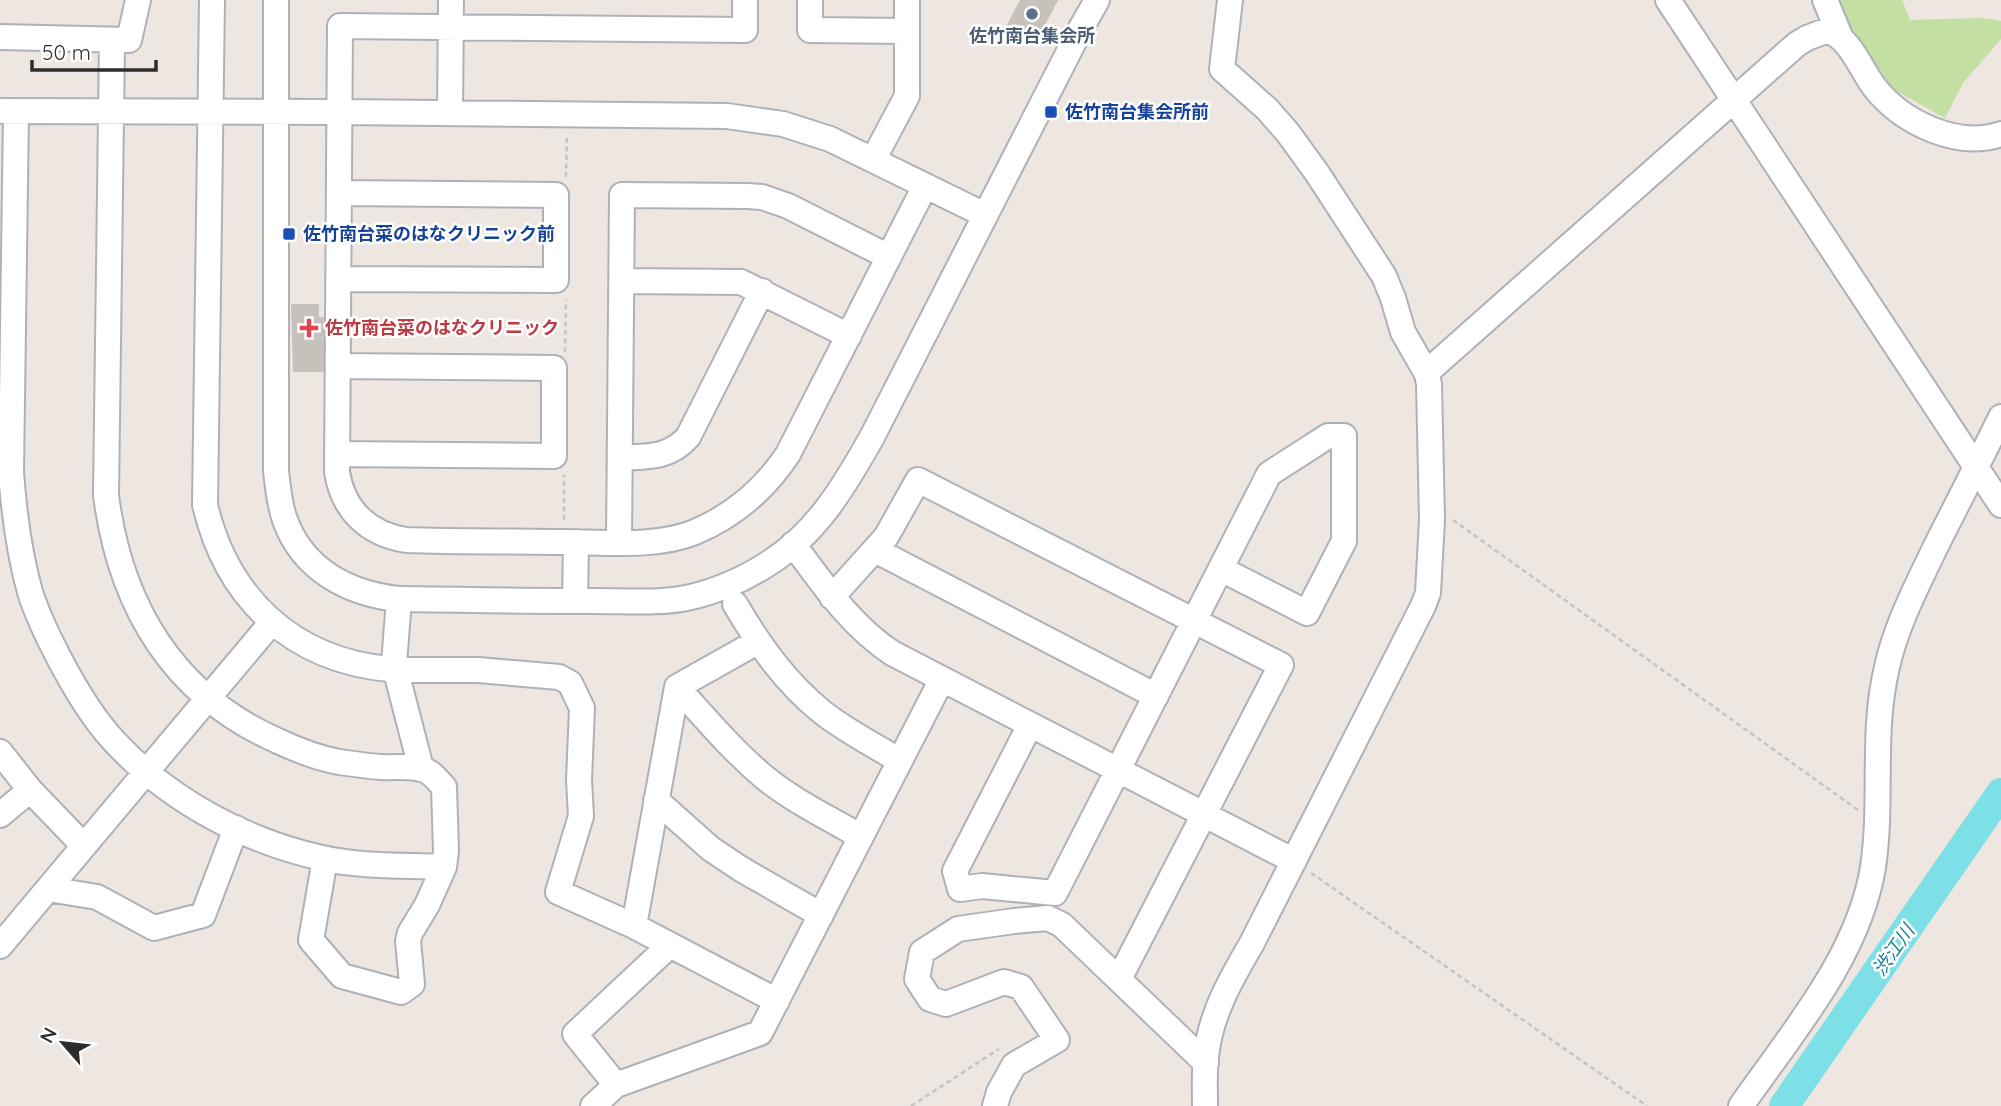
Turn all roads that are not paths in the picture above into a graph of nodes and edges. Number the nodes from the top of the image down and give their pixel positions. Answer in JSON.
{"nodes":[{"id":1,"x":138,"y":0,"type":"edge"},
{"id":2,"x":212,"y":0,"type":"edge"},
{"id":3,"x":276,"y":0,"type":"edge"},
{"id":4,"x":451,"y":0,"type":"edge"},
{"id":5,"x":746,"y":0,"type":"edge"},
{"id":6,"x":810,"y":0,"type":"edge"},
{"id":7,"x":907,"y":0,"type":"edge"},
{"id":8,"x":1097,"y":0,"type":"edge"},
{"id":9,"x":1230,"y":0,"type":"edge"},
{"id":10,"x":1668,"y":0,"type":"edge"},
{"id":11,"x":1825,"y":0,"type":"edge"},
{"id":12,"x":451,"y":27,"type":"junction"},
{"id":13,"x":907,"y":31,"type":"junction"},
{"id":14,"x":1840,"y":36,"type":"junction"},
{"id":15,"x":0,"y":37,"type":"edge"},
{"id":16,"x":112,"y":40,"type":"junction"},
{"id":17,"x":1734,"y":99,"type":"junction"},
{"id":18,"x":8,"y":111,"type":"edge"},
{"id":19,"x":112,"y":111,"type":"junction"},
{"id":20,"x":210,"y":111,"type":"junction"},
{"id":21,"x":277,"y":111,"type":"junction"},
{"id":22,"x":341,"y":111,"type":"junction"},
{"id":23,"x":450,"y":113,"type":"junction"},
{"id":24,"x":2001,"y":134,"type":"edge"},
{"id":25,"x":873,"y":160,"type":"junction"},
{"id":26,"x":925,"y":186,"type":"junction"},
{"id":27,"x":339,"y":193,"type":"junction"},
{"id":28,"x":985,"y":215,"type":"junction"},
{"id":29,"x":889,"y":257,"type":"junction"},
{"id":30,"x":339,"y":279,"type":"junction"},
{"id":31,"x":622,"y":281,"type":"junction"},
{"id":32,"x":762,"y":291,"type":"junction"},
{"id":33,"x":849,"y":336,"type":"junction"},
{"id":34,"x":338,"y":366,"type":"junction"},
{"id":35,"x":1426,"y":373,"type":"junction"},
{"id":36,"x":2001,"y":417,"type":"edge"},
{"id":37,"x":337,"y":454,"type":"junction"},
{"id":38,"x":620,"y":458,"type":"junction"},
{"id":39,"x":1976,"y":468,"type":"junction"},
{"id":40,"x":2001,"y":505,"type":"edge"},
{"id":41,"x":570,"y":531,"type":"junction"},
{"id":42,"x":619,"y":542,"type":"junction"},
{"id":43,"x":793,"y":544,"type":"junction"},
{"id":44,"x":875,"y":550,"type":"junction"},
{"id":45,"x":1221,"y":569,"type":"junction"},
{"id":46,"x":832,"y":597,"type":"junction"},
{"id":47,"x":399,"y":599,"type":"junction"},
{"id":48,"x":575,"y":601,"type":"junction"},
{"id":49,"x":735,"y":604,"type":"dead end"},
{"id":50,"x":1194,"y":621,"type":"junction"},
{"id":51,"x":272,"y":622,"type":"junction"},
{"id":52,"x":757,"y":642,"type":"junction"},
{"id":53,"x":395,"y":667,"type":"junction"},
{"id":54,"x":942,"y":679,"type":"junction"},
{"id":55,"x":677,"y":687,"type":"junction"},
{"id":56,"x":1156,"y":696,"type":"junction"},
{"id":57,"x":207,"y":699,"type":"junction"},
{"id":58,"x":1030,"y":724,"type":"junction"},
{"id":59,"x":0,"y":752,"type":"edge"},
{"id":60,"x":900,"y":761,"type":"junction"},
{"id":61,"x":421,"y":768,"type":"junction"},
{"id":62,"x":1118,"y":770,"type":"junction"},
{"id":63,"x":146,"y":772,"type":"junction"},
{"id":64,"x":30,"y":790,"type":"junction"},
{"id":65,"x":656,"y":800,"type":"junction"},
{"id":66,"x":0,"y":815,"type":"edge"},
{"id":67,"x":1204,"y":815,"type":"junction"},
{"id":68,"x":236,"y":828,"type":"junction"},
{"id":69,"x":861,"y":837,"type":"junction"},
{"id":70,"x":84,"y":846,"type":"junction"},
{"id":71,"x":325,"y":859,"type":"junction"},
{"id":72,"x":1294,"y":861,"type":"junction"},
{"id":73,"x":444,"y":867,"type":"junction"},
{"id":74,"x":48,"y":889,"type":"junction"},
{"id":75,"x":821,"y":915,"type":"junction"},
{"id":76,"x":634,"y":926,"type":"junction"},
{"id":77,"x":670,"y":945,"type":"junction"},
{"id":78,"x":0,"y":946,"type":"edge"},
{"id":79,"x":1119,"y":979,"type":"junction"},
{"id":80,"x":777,"y":1000,"type":"junction"},
{"id":81,"x":1206,"y":1063,"type":"junction"},
{"id":82,"x":616,"y":1085,"type":"junction"},
{"id":83,"x":593,"y":1106,"type":"edge"},
{"id":84,"x":995,"y":1106,"type":"edge"},
{"id":85,"x":1205,"y":1106,"type":"edge"},
{"id":86,"x":1741,"y":1106,"type":"edge"}],
"edges":[{"from":1,"to":16,"type":"street"},
{"from":2,"to":20,"type":"street"},
{"from":3,"to":21,"type":"street"},
{"from":4,"to":12,"type":"street"},
{"from":5,"to":12,"type":"street"},
{"from":6,"to":13,"type":"street"},
{"from":7,"to":13,"type":"street"},
{"from":8,"to":28,"type":"street"},
{"from":9,"to":35,"type":"street"},
{"from":10,"to":17,"type":"street"},
{"from":11,"to":14,"type":"street"},
{"from":12,"to":22,"type":"street"},
{"from":12,"to":23,"type":"street"},
{"from":13,"to":25,"type":"street"},
{"from":14,"to":17,"type":"street"},
{"from":14,"to":24,"type":"street"},
{"from":15,"to":16,"type":"street"},
{"from":16,"to":19,"type":"street"},
{"from":17,"to":35,"type":"street"},
{"from":17,"to":39,"type":"street"},
{"from":18,"to":19,"type":"street"},
{"from":18,"to":63,"type":"street"},
{"from":19,"to":20,"type":"street"},
{"from":19,"to":57,"type":"street"},
{"from":20,"to":21,"type":"street"},
{"from":20,"to":51,"type":"street"},
{"from":21,"to":22,"type":"street"},
{"from":21,"to":47,"type":"street"},
{"from":22,"to":23,"type":"street"},
{"from":22,"to":27,"type":"street"},
{"from":23,"to":25,"type":"street"},
{"from":25,"to":26,"type":"street"},
{"from":26,"to":28,"type":"street"},
{"from":26,"to":29,"type":"street"},
{"from":27,"to":30,"type":"street"},
{"from":27,"to":30,"type":"street"},
{"from":28,"to":43,"type":"street"},
{"from":29,"to":31,"type":"street"},
{"from":29,"to":33,"type":"street"},
{"from":30,"to":34,"type":"street"},
{"from":31,"to":32,"type":"street"},
{"from":31,"to":38,"type":"street"},
{"from":32,"to":33,"type":"street"},
{"from":32,"to":38,"type":"street"},
{"from":33,"to":42,"type":"street"},
{"from":34,"to":37,"type":"street"},
{"from":34,"to":37,"type":"street"},
{"from":35,"to":72,"type":"street"},
{"from":36,"to":39,"type":"street"},
{"from":37,"to":41,"type":"street"},
{"from":38,"to":42,"type":"street"},
{"from":39,"to":40,"type":"street"},
{"from":39,"to":86,"type":"street"},
{"from":41,"to":42,"type":"street"},
{"from":41,"to":48,"type":"street"},
{"from":43,"to":46,"type":"street"},
{"from":43,"to":48,"type":"street"},
{"from":44,"to":46,"type":"street"},
{"from":44,"to":50,"type":"street"},
{"from":44,"to":56,"type":"street"},
{"from":45,"to":45,"type":"street"},
{"from":45,"to":50,"type":"street"},
{"from":46,"to":54,"type":"street"},
{"from":47,"to":48,"type":"street"},
{"from":47,"to":53,"type":"street"},
{"from":49,"to":52,"type":"street"},
{"from":50,"to":56,"type":"street"},
{"from":50,"to":67,"type":"street"},
{"from":51,"to":53,"type":"street"},
{"from":51,"to":57,"type":"street"},
{"from":52,"to":55,"type":"street"},
{"from":52,"to":60,"type":"street"},
{"from":53,"to":61,"type":"street"},
{"from":53,"to":76,"type":"street"},
{"from":54,"to":58,"type":"street"},
{"from":54,"to":60,"type":"street"},
{"from":55,"to":65,"type":"street"},
{"from":55,"to":69,"type":"street"},
{"from":56,"to":62,"type":"street"},
{"from":57,"to":61,"type":"street"},
{"from":57,"to":63,"type":"street"},
{"from":58,"to":62,"type":"street"},
{"from":58,"to":62,"type":"street"},
{"from":59,"to":64,"type":"street"},
{"from":60,"to":69,"type":"street"},
{"from":61,"to":73,"type":"street"},
{"from":62,"to":67,"type":"street"},
{"from":63,"to":68,"type":"street"},
{"from":63,"to":70,"type":"street"},
{"from":64,"to":66,"type":"street"},
{"from":64,"to":70,"type":"street"},
{"from":65,"to":75,"type":"street"},
{"from":65,"to":76,"type":"street"},
{"from":67,"to":72,"type":"street"},
{"from":67,"to":79,"type":"street"},
{"from":68,"to":71,"type":"street"},
{"from":68,"to":74,"type":"street"},
{"from":69,"to":75,"type":"street"},
{"from":70,"to":74,"type":"street"},
{"from":71,"to":73,"type":"street"},
{"from":71,"to":73,"type":"street"},
{"from":72,"to":81,"type":"street"},
{"from":74,"to":78,"type":"street"},
{"from":75,"to":80,"type":"street"},
{"from":76,"to":77,"type":"street"},
{"from":77,"to":80,"type":"street"},
{"from":77,"to":82,"type":"street"},
{"from":79,"to":81,"type":"street"},
{"from":79,"to":84,"type":"street"},
{"from":80,"to":82,"type":"street"},
{"from":81,"to":85,"type":"street"},
{"from":82,"to":83,"type":"street"}]}
